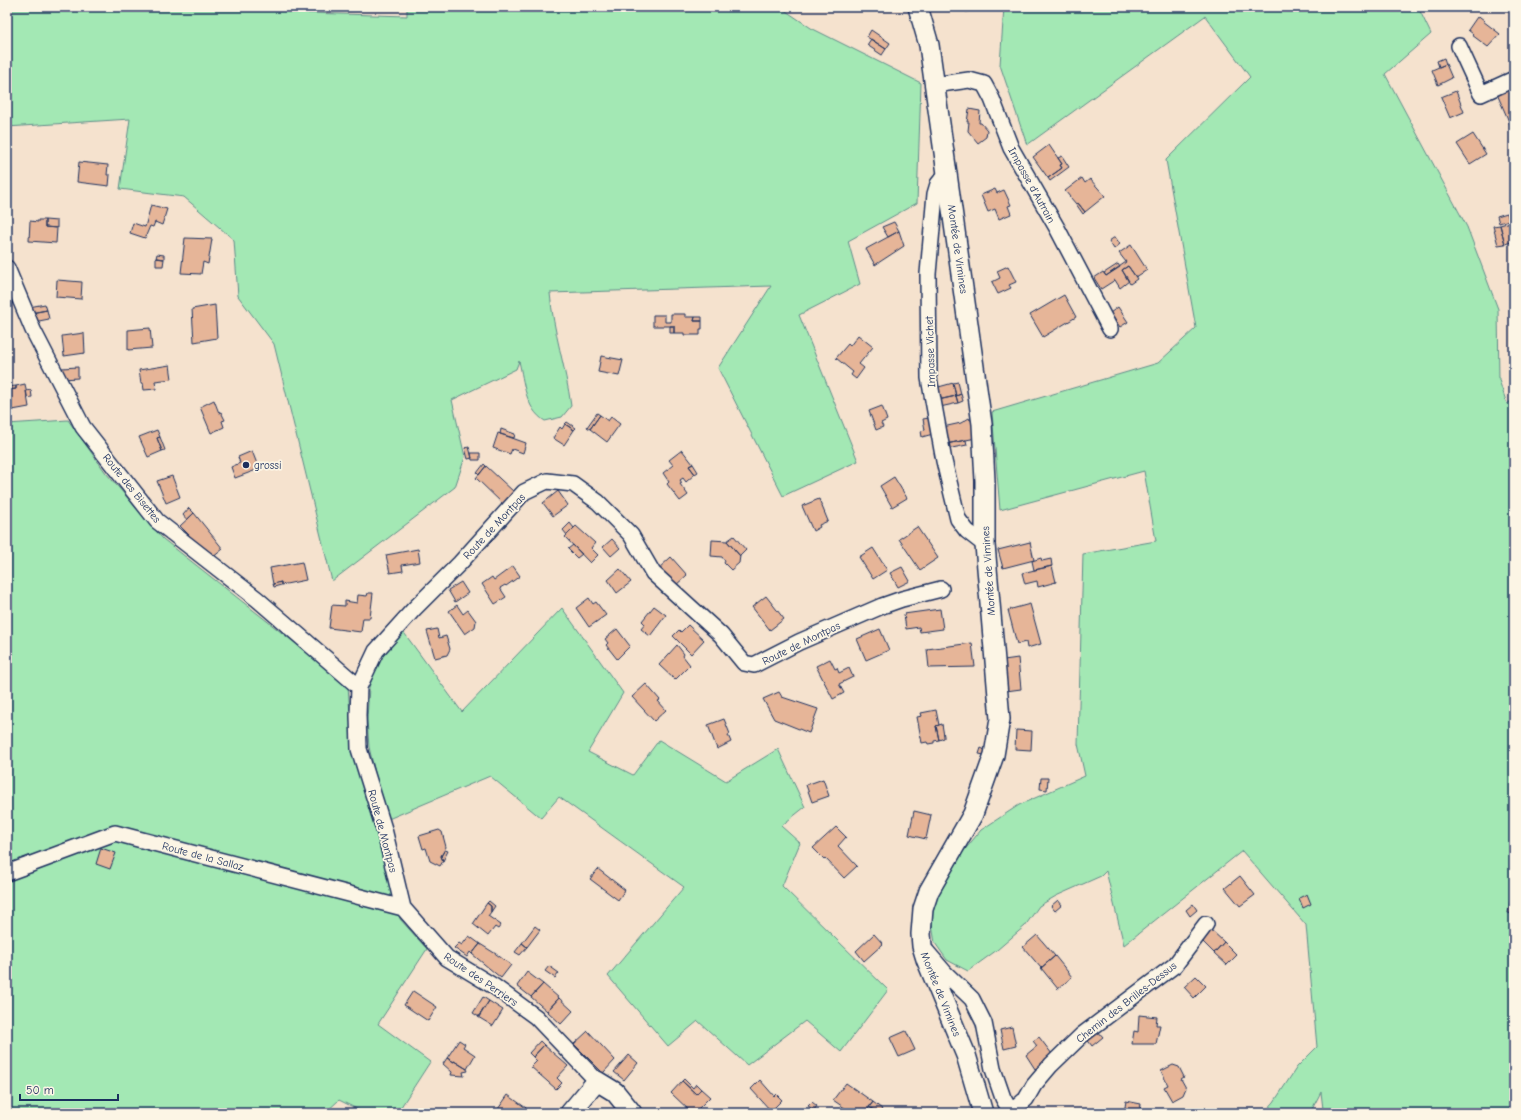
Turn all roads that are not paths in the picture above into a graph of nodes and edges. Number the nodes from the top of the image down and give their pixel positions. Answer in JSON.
{"nodes":[{"id":1,"x":918,"y":7,"type":"edge"},
{"id":2,"x":1459,"y":46,"type":"dead end"},
{"id":3,"x":1514,"y":79,"type":"edge"},
{"id":4,"x":934,"y":85,"type":"junction"},
{"id":5,"x":947,"y":173,"type":"junction"},
{"id":6,"x":7,"y":268,"type":"edge"},
{"id":7,"x":1110,"y":329,"type":"dead end"},
{"id":8,"x":985,"y":545,"type":"junction"},
{"id":9,"x":941,"y":589,"type":"dead end"},
{"id":10,"x":359,"y":687,"type":"junction"},
{"id":11,"x":7,"y":872,"type":"edge"},
{"id":12,"x":403,"y":908,"type":"junction"},
{"id":13,"x":1206,"y":924,"type":"dead end"},
{"id":14,"x":922,"y":946,"type":"junction"},
{"id":15,"x":597,"y":1082,"type":"junction"},
{"id":16,"x":570,"y":1113,"type":"edge"},
{"id":17,"x":632,"y":1113,"type":"edge"},
{"id":18,"x":983,"y":1113,"type":"edge"}],
"edges":[{"from":1,"to":4,"type":"street","name":"Montée de Vimines"},
{"from":2,"to":3,"type":"street"},
{"from":4,"to":5,"type":"street","name":"Montée de Vimines"},
{"from":4,"to":7,"type":"street","name":"Impasse d'Autrain"},
{"from":5,"to":8,"type":"street","name":"Montée de Vimines"},
{"from":5,"to":8,"type":"street","name":"Impasse Vichet"},
{"from":6,"to":10,"type":"street","name":"Route des Bisettes"},
{"from":8,"to":14,"type":"street","name":"Montée de Vimines"},
{"from":9,"to":10,"type":"street","name":"Route de Montpas"},
{"from":10,"to":12,"type":"street","name":"Route de Montpas"},
{"from":11,"to":12,"type":"street","name":"Route de la Sallaz"},
{"from":12,"to":15,"type":"street","name":"Route des Perriers"},
{"from":13,"to":14,"type":"street","name":"Chemin des Brilles-Dessus"},
{"from":14,"to":18,"type":"street","name":"Montée de Vimines"},
{"from":15,"to":16,"type":"street"},
{"from":15,"to":17,"type":"street","name":"Route des Perriers"}]}
